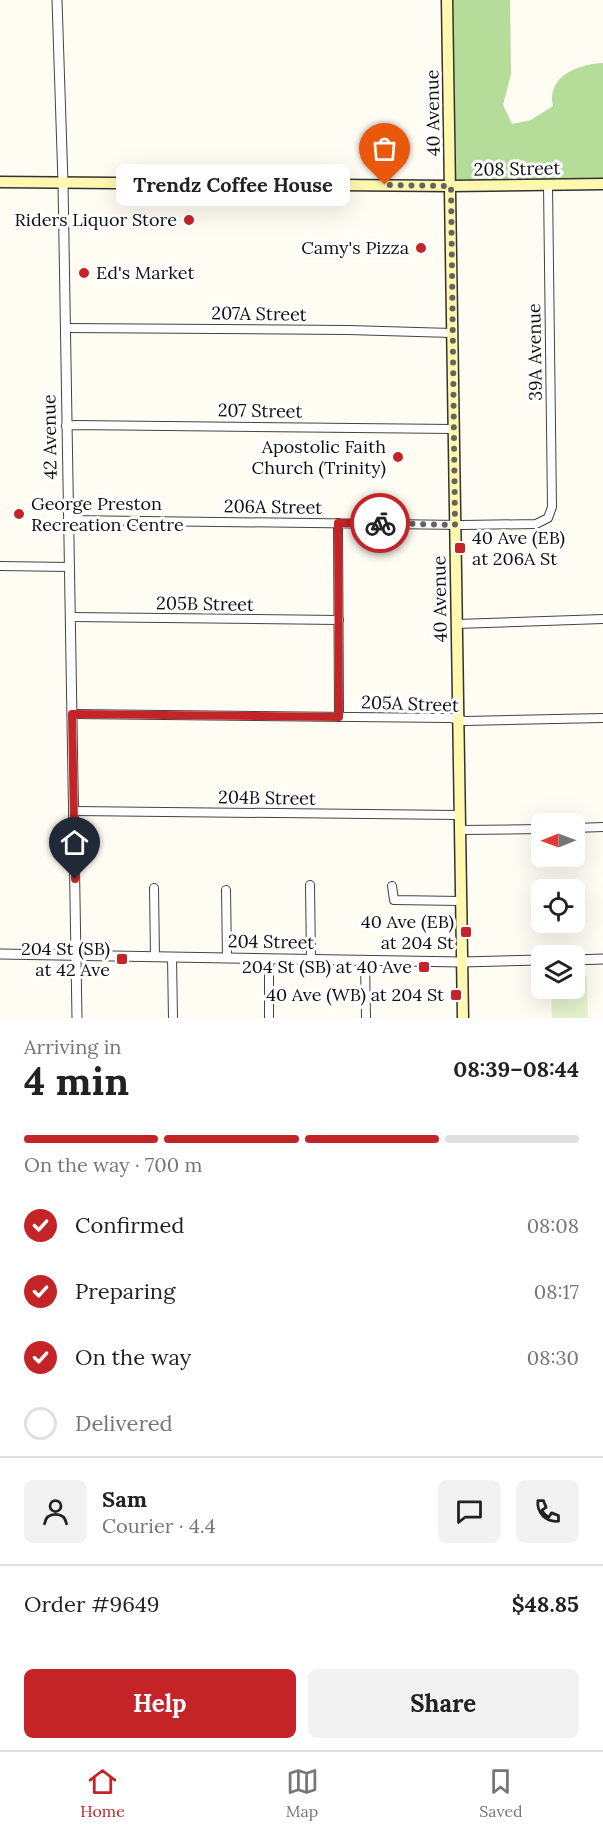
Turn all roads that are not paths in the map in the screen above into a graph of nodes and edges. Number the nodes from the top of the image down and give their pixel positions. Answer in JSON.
{"nodes":[{"id":1,"x":57,"y":0,"type":"edge"},
{"id":2,"x":447,"y":0,"type":"edge"},
{"id":3,"x":0,"y":182,"type":"edge"},
{"id":4,"x":63,"y":183,"type":"junction"},
{"id":5,"x":603,"y":184,"type":"edge"},
{"id":6,"x":548,"y":185,"type":"junction"},
{"id":7,"x":451,"y":186,"type":"junction"},
{"id":8,"x":65,"y":328,"type":"junction"},
{"id":9,"x":452,"y":333,"type":"junction"},
{"id":10,"x":66,"y":426,"type":"junction"},
{"id":11,"x":454,"y":429,"type":"junction"},
{"id":12,"x":548,"y":518,"type":"joint"},
{"id":13,"x":68,"y":520,"type":"junction"},
{"id":14,"x":338,"y":523,"type":"junction"},
{"id":15,"x":455,"y":525,"type":"junction"},
{"id":16,"x":0,"y":566,"type":"edge"},
{"id":17,"x":69,"y":567,"type":"junction"},
{"id":18,"x":70,"y":617,"type":"junction"},
{"id":19,"x":603,"y":619,"type":"edge"},
{"id":20,"x":339,"y":620,"type":"junction"},
{"id":21,"x":456,"y":624,"type":"junction"},
{"id":22,"x":72,"y":714,"type":"junction"},
{"id":23,"x":339,"y":717,"type":"junction"},
{"id":24,"x":603,"y":718,"type":"edge"},
{"id":25,"x":458,"y":719,"type":"junction"},
{"id":26,"x":74,"y":811,"type":"junction"},
{"id":27,"x":459,"y":815,"type":"junction"},
{"id":28,"x":603,"y":827,"type":"edge"},
{"id":29,"x":585,"y":828,"type":"edge"},
{"id":30,"x":531,"y":829,"type":"edge"},
{"id":31,"x":460,"y":830,"type":"junction"},
{"id":32,"x":310,"y":885,"type":"dead end"},
{"id":33,"x":392,"y":886,"type":"dead end"},
{"id":34,"x":154,"y":888,"type":"dead end"},
{"id":35,"x":226,"y":890,"type":"dead end"},
{"id":36,"x":460,"y":901,"type":"junction"},
{"id":37,"x":0,"y":954,"type":"edge"},
{"id":38,"x":76,"y":955,"type":"junction"},
{"id":39,"x":154,"y":957,"type":"junction"},
{"id":40,"x":172,"y":957,"type":"junction"},
{"id":41,"x":227,"y":958,"type":"junction"},
{"id":42,"x":269,"y":959,"type":"junction"},
{"id":43,"x":603,"y":959,"type":"edge"},
{"id":44,"x":311,"y":960,"type":"junction"},
{"id":45,"x":531,"y":960,"type":"edge"},
{"id":46,"x":585,"y":960,"type":"edge"},
{"id":47,"x":365,"y":961,"type":"junction"},
{"id":48,"x":462,"y":962,"type":"junction"},
{"id":49,"x":77,"y":1018,"type":"edge"},
{"id":50,"x":173,"y":1018,"type":"edge"},
{"id":51,"x":269,"y":1018,"type":"edge"},
{"id":52,"x":366,"y":1018,"type":"edge"},
{"id":53,"x":463,"y":1018,"type":"edge"}],
"edges":[{"from":1,"to":4,"type":"street","name":"42 Avenue"},
{"from":2,"to":7,"type":"main road","name":"40 Avenue"},
{"from":3,"to":4,"type":"main road","name":"208 Street"},
{"from":4,"to":7,"type":"main road","name":"208 Street"},
{"from":4,"to":8,"type":"street","name":"42 Avenue"},
{"from":5,"to":6,"type":"main road","name":"208 Street"},
{"from":6,"to":7,"type":"main road","name":"208 Street"},
{"from":6,"to":12,"type":"street","name":"39A Avenue"},
{"from":7,"to":9,"type":"main road","name":"40 Avenue"},
{"from":8,"to":9,"type":"street","name":"207A Street"},
{"from":8,"to":10,"type":"street","name":"42 Avenue"},
{"from":9,"to":11,"type":"main road","name":"40 Avenue"},
{"from":10,"to":11,"type":"street","name":"207 Street"},
{"from":10,"to":13,"type":"street","name":"42 Avenue"},
{"from":11,"to":15,"type":"main road","name":"40 Avenue"},
{"from":12,"to":15,"type":"street","name":"206A Street"},
{"from":13,"to":14,"type":"street","name":"206A Street"},
{"from":13,"to":17,"type":"street","name":"42 Avenue"},
{"from":14,"to":15,"type":"street","name":"206A Street"},
{"from":14,"to":20,"type":"street"},
{"from":15,"to":21,"type":"main road","name":"40 Avenue"},
{"from":16,"to":17,"type":"street"},
{"from":17,"to":18,"type":"street","name":"42 Avenue"},
{"from":18,"to":20,"type":"street","name":"205B Street"},
{"from":18,"to":22,"type":"street","name":"42 Avenue"},
{"from":19,"to":21,"type":"street"},
{"from":20,"to":23,"type":"street"},
{"from":21,"to":25,"type":"main road","name":"40 Avenue"},
{"from":22,"to":23,"type":"street","name":"205A Street"},
{"from":22,"to":26,"type":"street","name":"42 Avenue"},
{"from":23,"to":25,"type":"street","name":"205A Street"},
{"from":24,"to":25,"type":"street","name":"205A Street"},
{"from":25,"to":27,"type":"main road","name":"40 Avenue"},
{"from":26,"to":27,"type":"street","name":"204B Street"},
{"from":26,"to":38,"type":"street","name":"42 Avenue"},
{"from":27,"to":31,"type":"main road","name":"40 Avenue"},
{"from":28,"to":29,"type":"street"},
{"from":30,"to":31,"type":"street"},
{"from":31,"to":36,"type":"main road","name":"40 Avenue"},
{"from":32,"to":44,"type":"street"},
{"from":33,"to":36,"type":"street"},
{"from":34,"to":39,"type":"street"},
{"from":35,"to":41,"type":"street"},
{"from":36,"to":48,"type":"main road","name":"40 Avenue"},
{"from":37,"to":38,"type":"street","name":"204 Street"},
{"from":38,"to":39,"type":"street","name":"204 Street"},
{"from":38,"to":49,"type":"street","name":"42 Avenue"},
{"from":39,"to":40,"type":"street","name":"204 Street"},
{"from":40,"to":41,"type":"street","name":"204 Street"},
{"from":40,"to":50,"type":"street"},
{"from":41,"to":42,"type":"street","name":"204 Street"},
{"from":42,"to":44,"type":"street","name":"204 Street"},
{"from":42,"to":51,"type":"street"},
{"from":43,"to":46,"type":"street"},
{"from":44,"to":47,"type":"street","name":"204 Street"},
{"from":45,"to":48,"type":"street","name":"204 Street"},
{"from":47,"to":48,"type":"street","name":"204 Street"},
{"from":47,"to":52,"type":"street"},
{"from":48,"to":53,"type":"main road","name":"40 Avenue"}]}
